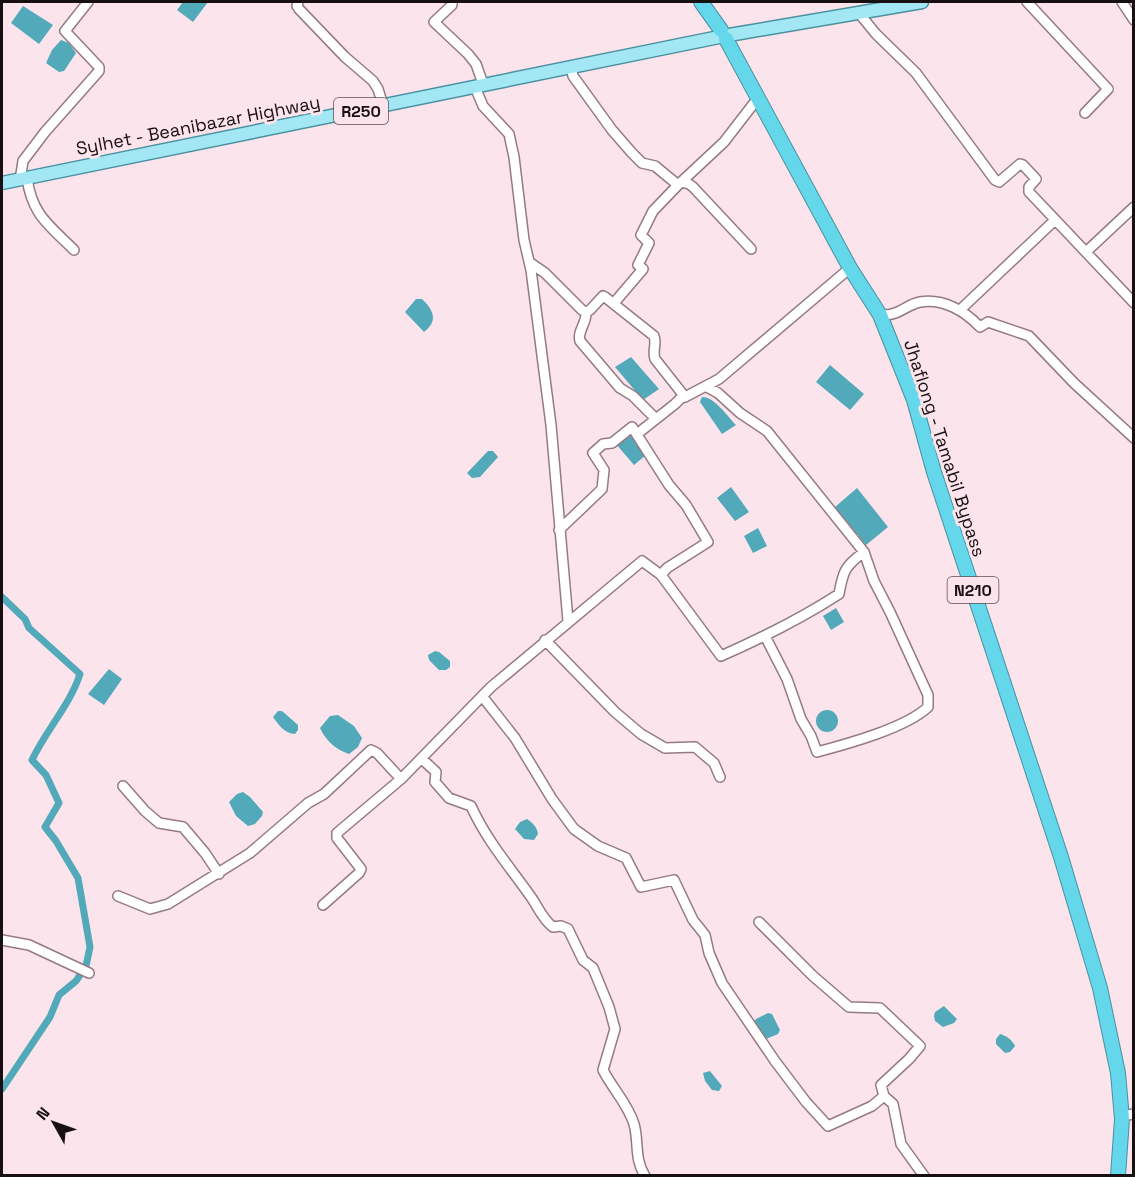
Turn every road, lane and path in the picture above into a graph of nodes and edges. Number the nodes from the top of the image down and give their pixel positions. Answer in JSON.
{"nodes":[{"id":1,"x":88,"y":2,"type":"edge"},
{"id":2,"x":298,"y":2,"type":"edge"},
{"id":3,"x":452,"y":2,"type":"edge"},
{"id":4,"x":701,"y":2,"type":"edge"},
{"id":5,"x":899,"y":2,"type":"edge"},
{"id":6,"x":922,"y":2,"type":"edge"},
{"id":7,"x":1027,"y":2,"type":"edge"},
{"id":8,"x":1122,"y":2,"type":"edge"},
{"id":9,"x":858,"y":12,"type":"junction"},
{"id":10,"x":1134,"y":20,"type":"edge"},
{"id":11,"x":723,"y":34,"type":"junction"},
{"id":12,"x":571,"y":67,"type":"junction"},
{"id":13,"x":479,"y":84,"type":"junction"},
{"id":14,"x":758,"y":98,"type":"junction"},
{"id":15,"x":381,"y":102,"type":"junction"},
{"id":16,"x":1085,"y":113,"type":"dead end"},
{"id":17,"x":24,"y":176,"type":"junction"},
{"id":18,"x":2,"y":177,"type":"edge"},
{"id":19,"x":2,"y":183,"type":"edge"},
{"id":20,"x":679,"y":183,"type":"junction"},
{"id":21,"x":1134,"y":207,"type":"edge"},
{"id":22,"x":1055,"y":220,"type":"junction"},
{"id":23,"x":751,"y":249,"type":"dead end"},
{"id":24,"x":74,"y":250,"type":"dead end"},
{"id":25,"x":1086,"y":252,"type":"junction"},
{"id":26,"x":529,"y":262,"type":"junction"},
{"id":27,"x":850,"y":268,"type":"junction"},
{"id":28,"x":615,"y":303,"type":"junction"},
{"id":29,"x":1134,"y":303,"type":"edge"},
{"id":30,"x":960,"y":310,"type":"junction"},
{"id":31,"x":586,"y":312,"type":"junction"},
{"id":32,"x":880,"y":315,"type":"junction"},
{"id":33,"x":707,"y":387,"type":"junction"},
{"id":34,"x":683,"y":396,"type":"junction"},
{"id":35,"x":656,"y":419,"type":"junction"},
{"id":36,"x":637,"y":434,"type":"junction"},
{"id":37,"x":1134,"y":438,"type":"edge"},
{"id":38,"x":559,"y":530,"type":"junction"},
{"id":39,"x":864,"y":552,"type":"junction"},
{"id":40,"x":661,"y":574,"type":"junction"},
{"id":41,"x":568,"y":621,"type":"junction"},
{"id":42,"x":765,"y":636,"type":"junction"},
{"id":43,"x":545,"y":640,"type":"junction"},
{"id":44,"x":482,"y":696,"type":"junction"},
{"id":45,"x":422,"y":759,"type":"junction"},
{"id":46,"x":720,"y":777,"type":"dead end"},
{"id":47,"x":401,"y":779,"type":"junction"},
{"id":48,"x":123,"y":786,"type":"dead end"},
{"id":49,"x":219,"y":874,"type":"junction"},
{"id":50,"x":118,"y":896,"type":"dead end"},
{"id":51,"x":323,"y":904,"type":"dead end"},
{"id":52,"x":759,"y":922,"type":"dead end"},
{"id":53,"x":2,"y":940,"type":"edge"},
{"id":54,"x":89,"y":973,"type":"dead end"},
{"id":55,"x":884,"y":1096,"type":"junction"},
{"id":56,"x":1127,"y":1115,"type":"edge"},
{"id":57,"x":645,"y":1176,"type":"edge"},
{"id":58,"x":924,"y":1176,"type":"edge"},
{"id":59,"x":1118,"y":1176,"type":"edge"}],
"edges":[{"from":1,"to":17,"type":"street"},
{"from":2,"to":15,"type":"street"},
{"from":3,"to":13,"type":"street"},
{"from":4,"to":11,"type":"highway","name":"Jhaflong - Tamabil Bypass","number":"N210"},
{"from":5,"to":11,"type":"main road","number":"R250"},
{"from":6,"to":9,"type":"main road","number":"R250"},
{"from":7,"to":16,"type":"street"},
{"from":8,"to":10,"type":"street"},
{"from":9,"to":11,"type":"main road","number":"R250"},
{"from":9,"to":22,"type":"street"},
{"from":11,"to":12,"type":"main road","name":"Sylhet - Beanibazar Highway","number":"R250"},
{"from":11,"to":13,"type":"main road","name":"Sylhet - Beanibazar Highway","number":"R250"},
{"from":11,"to":14,"type":"highway","name":"Jhaflong - Tamabil Bypass","number":"N210"},
{"from":12,"to":13,"type":"main road","name":"Sylhet - Beanibazar Highway","number":"R250"},
{"from":12,"to":20,"type":"street"},
{"from":13,"to":15,"type":"main road","name":"Sylhet - Beanibazar Highway","number":"R250"},
{"from":13,"to":17,"type":"main road","name":"Sylhet - Beanibazar Highway","number":"R250"},
{"from":13,"to":26,"type":"street"},
{"from":14,"to":20,"type":"street"},
{"from":14,"to":27,"type":"highway","name":"Jhaflong - Tamabil Bypass","number":"N210"},
{"from":15,"to":17,"type":"main road","name":"Sylhet - Beanibazar Highway","number":"R250"},
{"from":17,"to":18,"type":"main road","name":"Sylhet - Beanibazar Highway","number":"R250"},
{"from":17,"to":19,"type":"main road","name":"Sylhet - Beanibazar Highway","number":"R250"},
{"from":17,"to":24,"type":"street"},
{"from":20,"to":23,"type":"street"},
{"from":20,"to":28,"type":"street"},
{"from":21,"to":25,"type":"street"},
{"from":22,"to":25,"type":"street"},
{"from":22,"to":30,"type":"street"},
{"from":25,"to":29,"type":"street"},
{"from":26,"to":31,"type":"street"},
{"from":26,"to":38,"type":"street"},
{"from":27,"to":32,"type":"highway","name":"Jhaflong - Tamabil Bypass","number":"N210"},
{"from":27,"to":33,"type":"street"},
{"from":28,"to":31,"type":"street"},
{"from":28,"to":34,"type":"street"},
{"from":30,"to":32,"type":"street"},
{"from":30,"to":37,"type":"street"},
{"from":31,"to":35,"type":"street"},
{"from":32,"to":56,"type":"highway","name":"Jhaflong - Tamabil Bypass","number":"N210"},
{"from":33,"to":34,"type":"street"},
{"from":33,"to":39,"type":"street"},
{"from":34,"to":35,"type":"street"},
{"from":35,"to":36,"type":"street"},
{"from":36,"to":38,"type":"street"},
{"from":36,"to":40,"type":"street"},
{"from":38,"to":41,"type":"street"},
{"from":39,"to":42,"type":"street"},
{"from":39,"to":42,"type":"street"},
{"from":40,"to":41,"type":"street"},
{"from":40,"to":42,"type":"street"},
{"from":41,"to":43,"type":"street"},
{"from":43,"to":44,"type":"street"},
{"from":43,"to":46,"type":"street"},
{"from":44,"to":45,"type":"street"},
{"from":44,"to":55,"type":"street"},
{"from":45,"to":47,"type":"street"},
{"from":45,"to":57,"type":"street"},
{"from":47,"to":49,"type":"street"},
{"from":47,"to":51,"type":"street"},
{"from":48,"to":49,"type":"street"},
{"from":49,"to":50,"type":"street"},
{"from":52,"to":55,"type":"street"},
{"from":53,"to":54,"type":"street"},
{"from":55,"to":58,"type":"street"},
{"from":56,"to":59,"type":"highway","name":"Jhaflong - Tamabil Bypass","number":"N210"}]}
